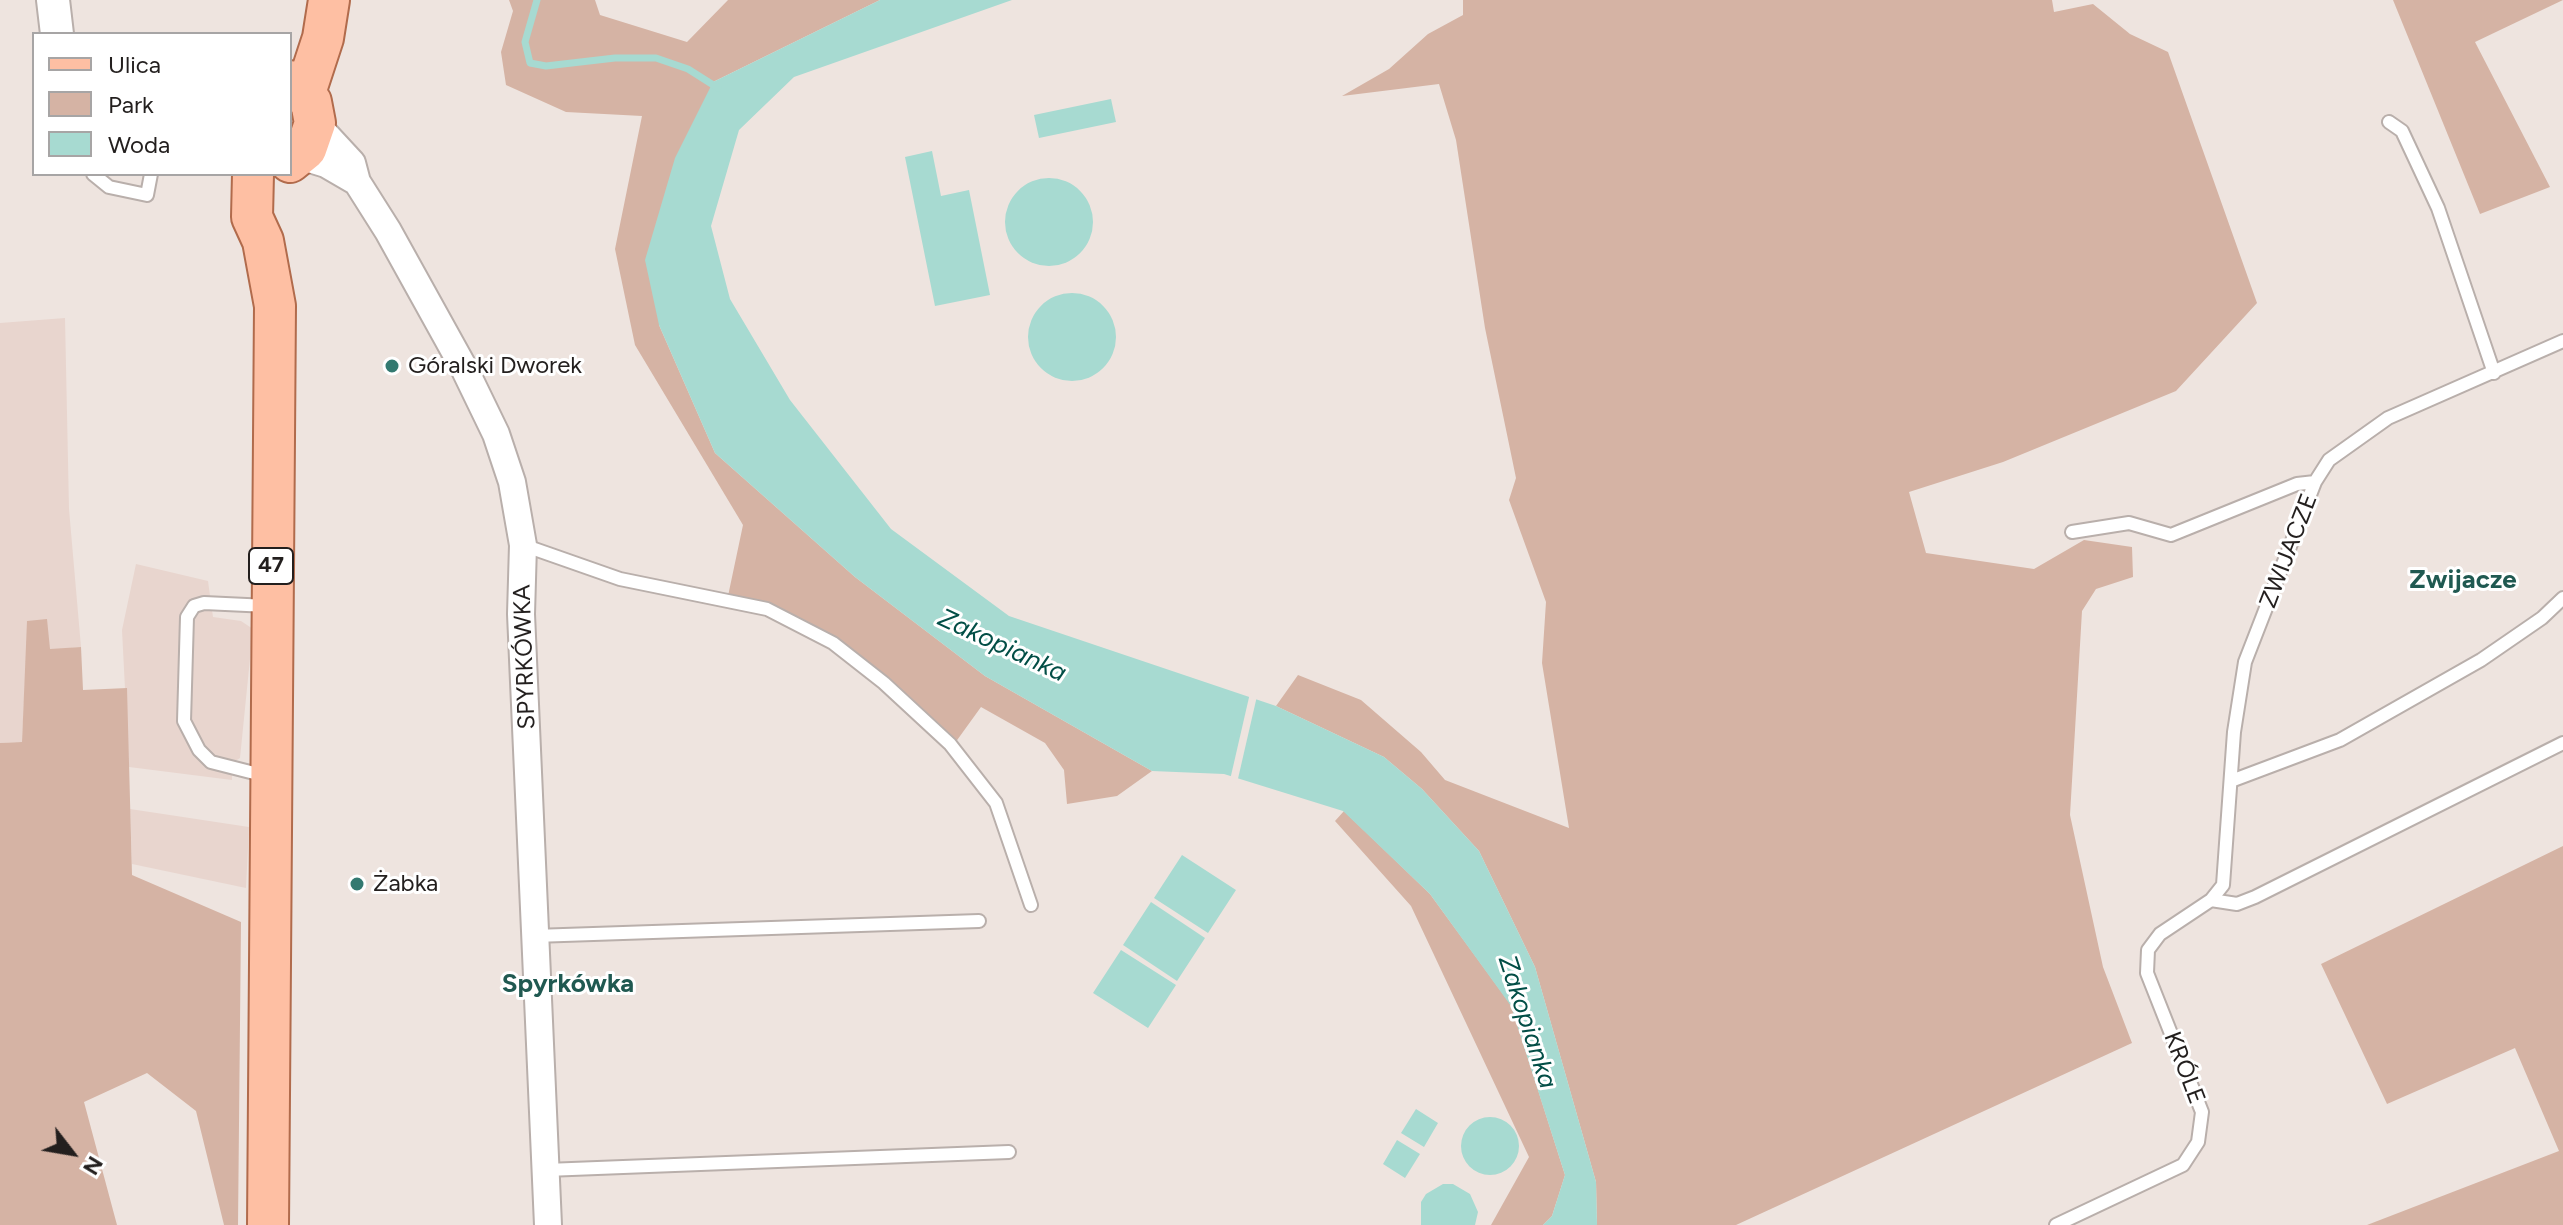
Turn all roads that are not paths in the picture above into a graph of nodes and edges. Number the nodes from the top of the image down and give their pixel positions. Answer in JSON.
{"nodes":[{"id":1,"x":53,"y":0,"type":"edge"},
{"id":2,"x":327,"y":7,"type":"edge"},
{"id":3,"x":57,"y":32,"type":"edge"},
{"id":4,"x":296,"y":122,"type":"edge"},
{"id":5,"x":2389,"y":122,"type":"dead end"},
{"id":6,"x":95,"y":176,"type":"edge"},
{"id":7,"x":151,"y":176,"type":"edge"},
{"id":8,"x":253,"y":176,"type":"edge"},
{"id":9,"x":281,"y":176,"type":"edge"},
{"id":10,"x":263,"y":241,"type":"junction"},
{"id":11,"x":2563,"y":341,"type":"edge"},
{"id":12,"x":2494,"y":373,"type":"junction"},
{"id":13,"x":2315,"y":482,"type":"junction"},
{"id":14,"x":2072,"y":532,"type":"dead end"},
{"id":15,"x":523,"y":545,"type":"junction"},
{"id":16,"x":2563,"y":598,"type":"edge"},
{"id":17,"x":271,"y":607,"type":"junction"},
{"id":18,"x":2563,"y":743,"type":"edge"},
{"id":19,"x":270,"y":777,"type":"junction"},
{"id":20,"x":2231,"y":781,"type":"junction"},
{"id":21,"x":2211,"y":900,"type":"junction"},
{"id":22,"x":1031,"y":905,"type":"dead end"},
{"id":23,"x":979,"y":921,"type":"dead end"},
{"id":24,"x":532,"y":936,"type":"junction"},
{"id":25,"x":1009,"y":1152,"type":"dead end"},
{"id":26,"x":546,"y":1170,"type":"junction"},
{"id":27,"x":268,"y":1225,"type":"edge"},
{"id":28,"x":548,"y":1225,"type":"edge"},
{"id":29,"x":2056,"y":1225,"type":"edge"}],
"edges":[{"from":1,"to":3,"type":"street"},
{"from":2,"to":4,"type":"main road","number":"47"},
{"from":4,"to":15,"type":"street","name":"SPYRKÓWKA"},
{"from":5,"to":12,"type":"lane"},
{"from":6,"to":7,"type":"lane"},
{"from":8,"to":10,"type":"main road","number":"47"},
{"from":9,"to":10,"type":"main road","number":"47"},
{"from":10,"to":17,"type":"main road","number":"47"},
{"from":11,"to":12,"type":"lane","name":"ZWIJACZE"},
{"from":12,"to":13,"type":"lane","name":"ZWIJACZE"},
{"from":13,"to":14,"type":"lane"},
{"from":13,"to":20,"type":"lane","name":"ZWIJACZE"},
{"from":15,"to":22,"type":"lane"},
{"from":15,"to":24,"type":"street","name":"SPYRKÓWKA"},
{"from":16,"to":20,"type":"lane"},
{"from":17,"to":19,"type":"main road","number":"47"},
{"from":17,"to":19,"type":"lane"},
{"from":18,"to":21,"type":"lane"},
{"from":19,"to":27,"type":"main road","number":"47"},
{"from":20,"to":21,"type":"lane","name":"ZWIJACZE"},
{"from":21,"to":29,"type":"lane","name":"KRÓLE"},
{"from":23,"to":24,"type":"lane"},
{"from":24,"to":26,"type":"street","name":"SPYRKÓWKA"},
{"from":25,"to":26,"type":"lane"},
{"from":26,"to":28,"type":"street","name":"SPYRKÓWKA"}]}
